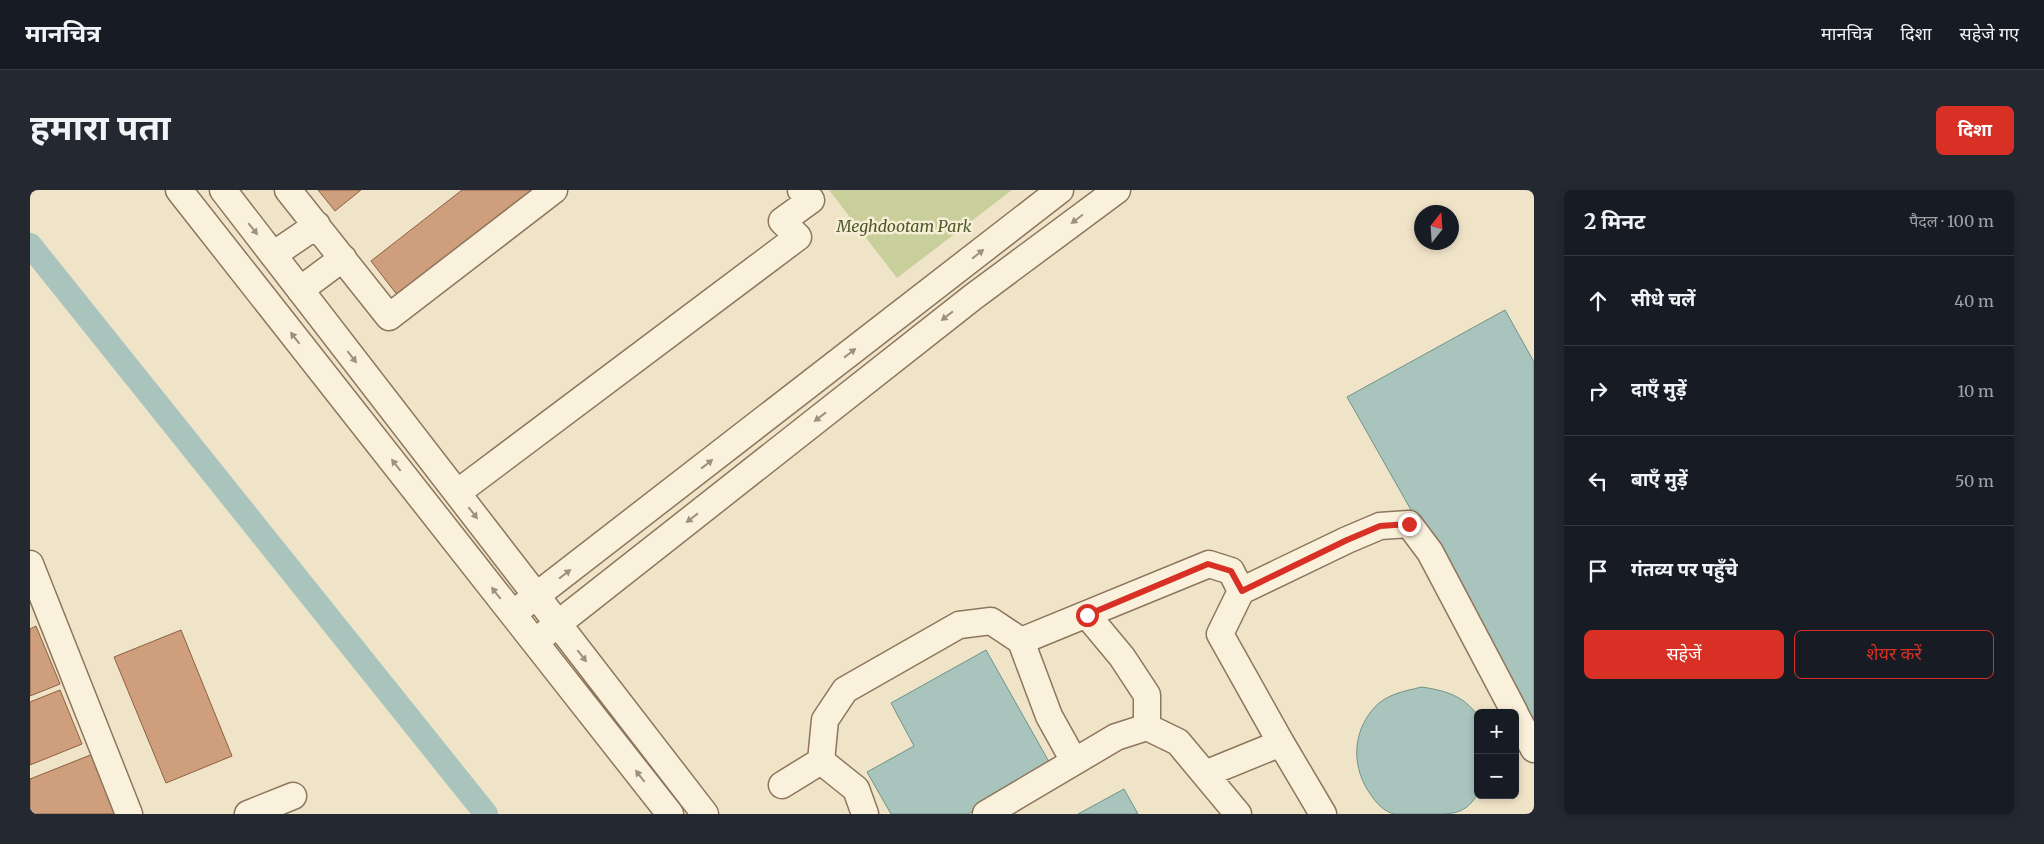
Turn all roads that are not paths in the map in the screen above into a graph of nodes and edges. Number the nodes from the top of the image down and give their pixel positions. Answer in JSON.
{"nodes":[{"id":1,"x":179,"y":190,"type":"edge"},
{"id":2,"x":223,"y":190,"type":"edge"},
{"id":3,"x":288,"y":190,"type":"edge"},
{"id":4,"x":554,"y":190,"type":"edge"},
{"id":5,"x":802,"y":190,"type":"edge"},
{"id":6,"x":1060,"y":190,"type":"edge"},
{"id":7,"x":1117,"y":190,"type":"edge"},
{"id":8,"x":317,"y":224,"type":"junction"},
{"id":9,"x":273,"y":255,"type":"junction"},
{"id":10,"x":343,"y":258,"type":"junction"},
{"id":11,"x":300,"y":290,"type":"junction"},
{"id":12,"x":457,"y":493,"type":"junction"},
{"id":13,"x":30,"y":564,"type":"edge"},
{"id":14,"x":1242,"y":591,"type":"junction"},
{"id":15,"x":536,"y":596,"type":"junction"},
{"id":16,"x":513,"y":614,"type":"junction"},
{"id":17,"x":1087,"y":615,"type":"junction"},
{"id":18,"x":558,"y":624,"type":"junction"},
{"id":19,"x":1022,"y":641,"type":"junction"},
{"id":20,"x":535,"y":642,"type":"junction"},
{"id":21,"x":1513,"y":709,"type":"edge"},
{"id":22,"x":1519,"y":721,"type":"edge"},
{"id":23,"x":1147,"y":727,"type":"junction"},
{"id":24,"x":1282,"y":743,"type":"junction"},
{"id":25,"x":1534,"y":749,"type":"edge"},
{"id":26,"x":821,"y":761,"type":"junction"},
{"id":27,"x":1074,"y":761,"type":"junction"},
{"id":28,"x":1205,"y":774,"type":"junction"},
{"id":29,"x":782,"y":785,"type":"dead end"},
{"id":30,"x":293,"y":796,"type":"dead end"},
{"id":31,"x":129,"y":814,"type":"edge"},
{"id":32,"x":248,"y":814,"type":"edge"},
{"id":33,"x":670,"y":814,"type":"edge"},
{"id":34,"x":705,"y":814,"type":"edge"},
{"id":35,"x":865,"y":814,"type":"edge"},
{"id":36,"x":986,"y":814,"type":"edge"},
{"id":37,"x":1238,"y":814,"type":"edge"},
{"id":38,"x":1322,"y":814,"type":"edge"}],
"edges":[{"from":16,"to":1,"type":"street","one_way":true},
{"from":2,"to":9,"type":"street","one_way":true},
{"from":3,"to":8,"type":"street"},
{"from":4,"to":10,"type":"street"},
{"from":5,"to":12,"type":"street"},
{"from":15,"to":6,"type":"street","one_way":true},
{"from":7,"to":18,"type":"street","one_way":true},
{"from":8,"to":9,"type":"street"},
{"from":8,"to":10,"type":"street"},
{"from":9,"to":11,"type":"street"},
{"from":10,"to":11,"type":"street"},
{"from":11,"to":12,"type":"street","one_way":true},
{"from":12,"to":15,"type":"street","one_way":true},
{"from":13,"to":31,"type":"street"},
{"from":14,"to":17,"type":"street"},
{"from":14,"to":21,"type":"street"},
{"from":14,"to":24,"type":"street"},
{"from":15,"to":16,"type":"street"},
{"from":15,"to":18,"type":"street"},
{"from":16,"to":20,"type":"street"},
{"from":17,"to":19,"type":"street"},
{"from":17,"to":23,"type":"street"},
{"from":18,"to":20,"type":"street"},
{"from":18,"to":34,"type":"street","one_way":true},
{"from":19,"to":26,"type":"street"},
{"from":19,"to":27,"type":"street"},
{"from":33,"to":20,"type":"street","one_way":true},
{"from":22,"to":25,"type":"street"},
{"from":23,"to":27,"type":"street"},
{"from":23,"to":28,"type":"street"},
{"from":24,"to":28,"type":"street"},
{"from":24,"to":38,"type":"street"},
{"from":26,"to":29,"type":"street"},
{"from":26,"to":35,"type":"street"},
{"from":27,"to":36,"type":"street"},
{"from":28,"to":37,"type":"street"},
{"from":30,"to":32,"type":"street"}]}
